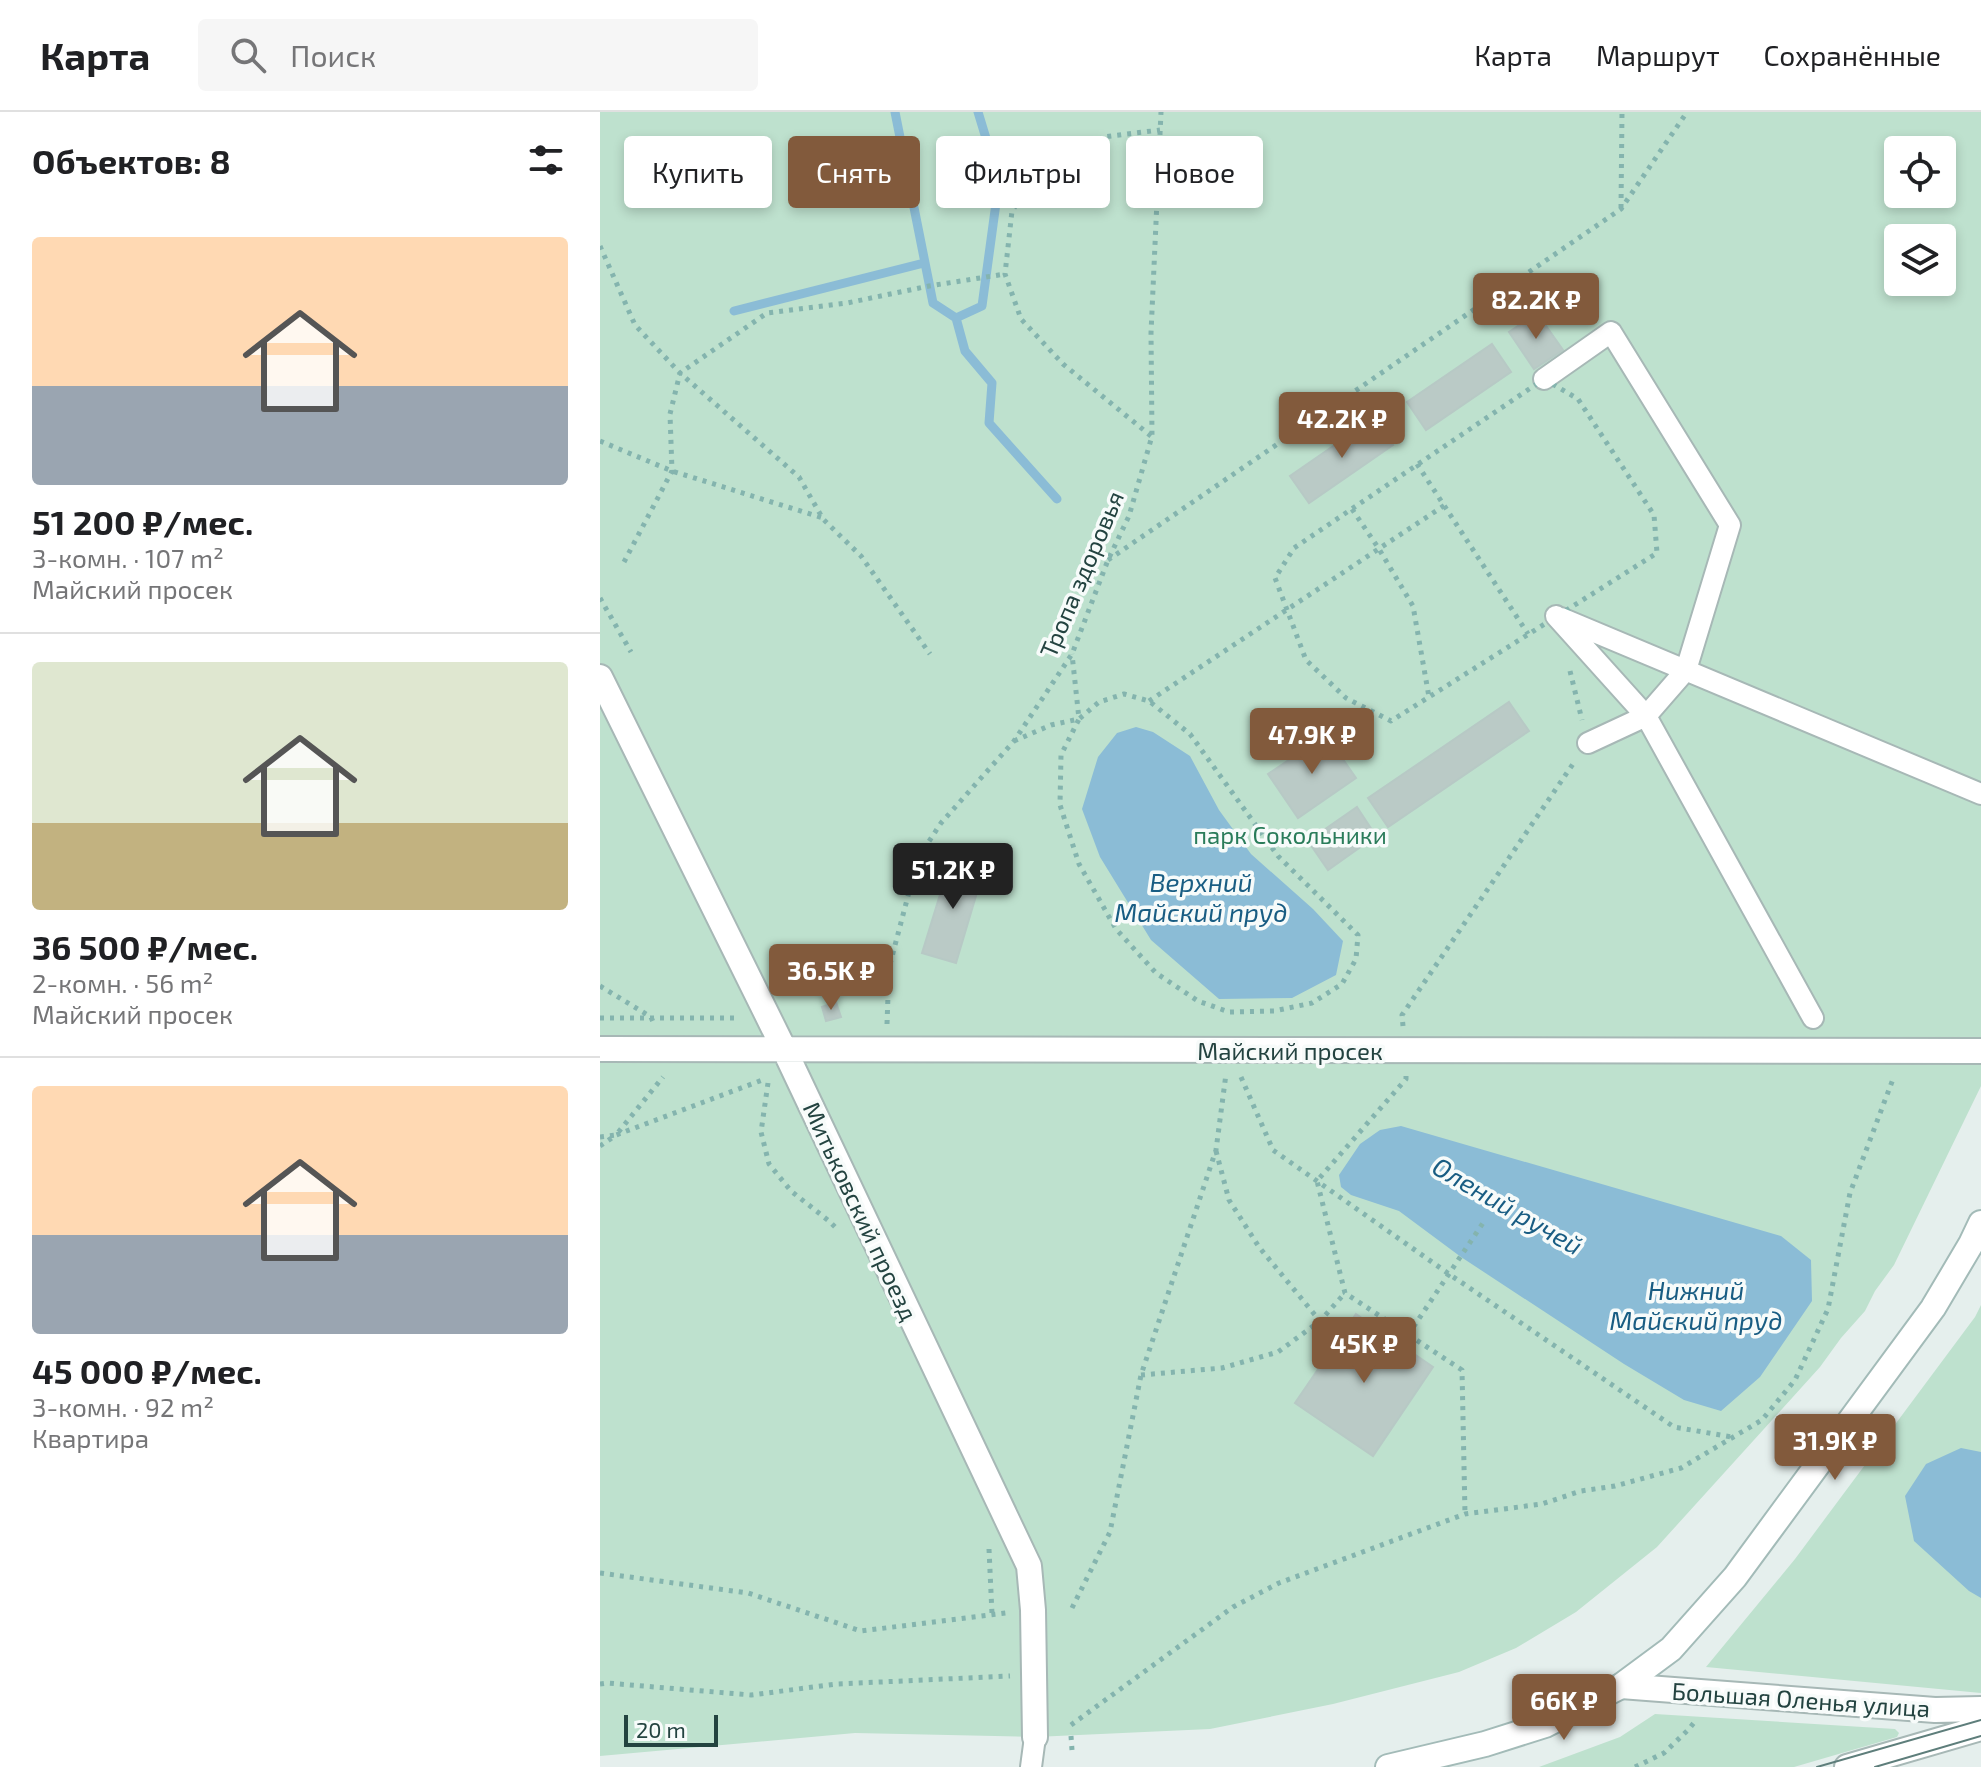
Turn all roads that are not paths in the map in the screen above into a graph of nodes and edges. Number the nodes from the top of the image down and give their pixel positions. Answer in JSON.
{"nodes":[{"id":1,"x":1544,"y":379,"type":"road end"},
{"id":2,"x":1686,"y":670,"type":"junction"},
{"id":3,"x":600,"y":677,"type":"edge"},
{"id":4,"x":1646,"y":716,"type":"junction"},
{"id":5,"x":1588,"y":743,"type":"road end"},
{"id":6,"x":1981,"y":794,"type":"edge"},
{"id":7,"x":1813,"y":1018,"type":"dead end"},
{"id":8,"x":600,"y":1049,"type":"edge"},
{"id":9,"x":784,"y":1049,"type":"junction"},
{"id":10,"x":1981,"y":1051,"type":"edge"},
{"id":11,"x":1981,"y":1223,"type":"edge"},
{"id":12,"x":1621,"y":1686,"type":"junction"},
{"id":13,"x":1981,"y":1709,"type":"edge"},
{"id":14,"x":1981,"y":1728,"type":"edge"},
{"id":15,"x":1035,"y":1737,"type":"joint"},
{"id":16,"x":1031,"y":1767,"type":"edge"},
{"id":17,"x":1388,"y":1767,"type":"edge"},
{"id":18,"x":1847,"y":1767,"type":"edge"}],
"edges":[{"from":1,"to":2,"type":"lane"},
{"from":2,"to":4,"type":"lane"},
{"from":2,"to":4,"type":"lane"},
{"from":2,"to":6,"type":"lane"},
{"from":3,"to":9,"type":"street","name":"Митьковский проезд"},
{"from":4,"to":5,"type":"lane"},
{"from":4,"to":7,"type":"lane"},
{"from":8,"to":9,"type":"street","name":"Майский просек"},
{"from":9,"to":10,"type":"street","name":"Майский просек"},
{"from":9,"to":15,"type":"street","name":"Митьковский проезд"},
{"from":11,"to":12,"type":"street"},
{"from":12,"to":13,"type":"street","name":"Большая Оленья улица"},
{"from":12,"to":17,"type":"street"},
{"from":14,"to":18,"type":"street","name":"Большая Оленья улица"},
{"from":15,"to":16,"type":"lane","name":"Митьковский проезд"}]}
